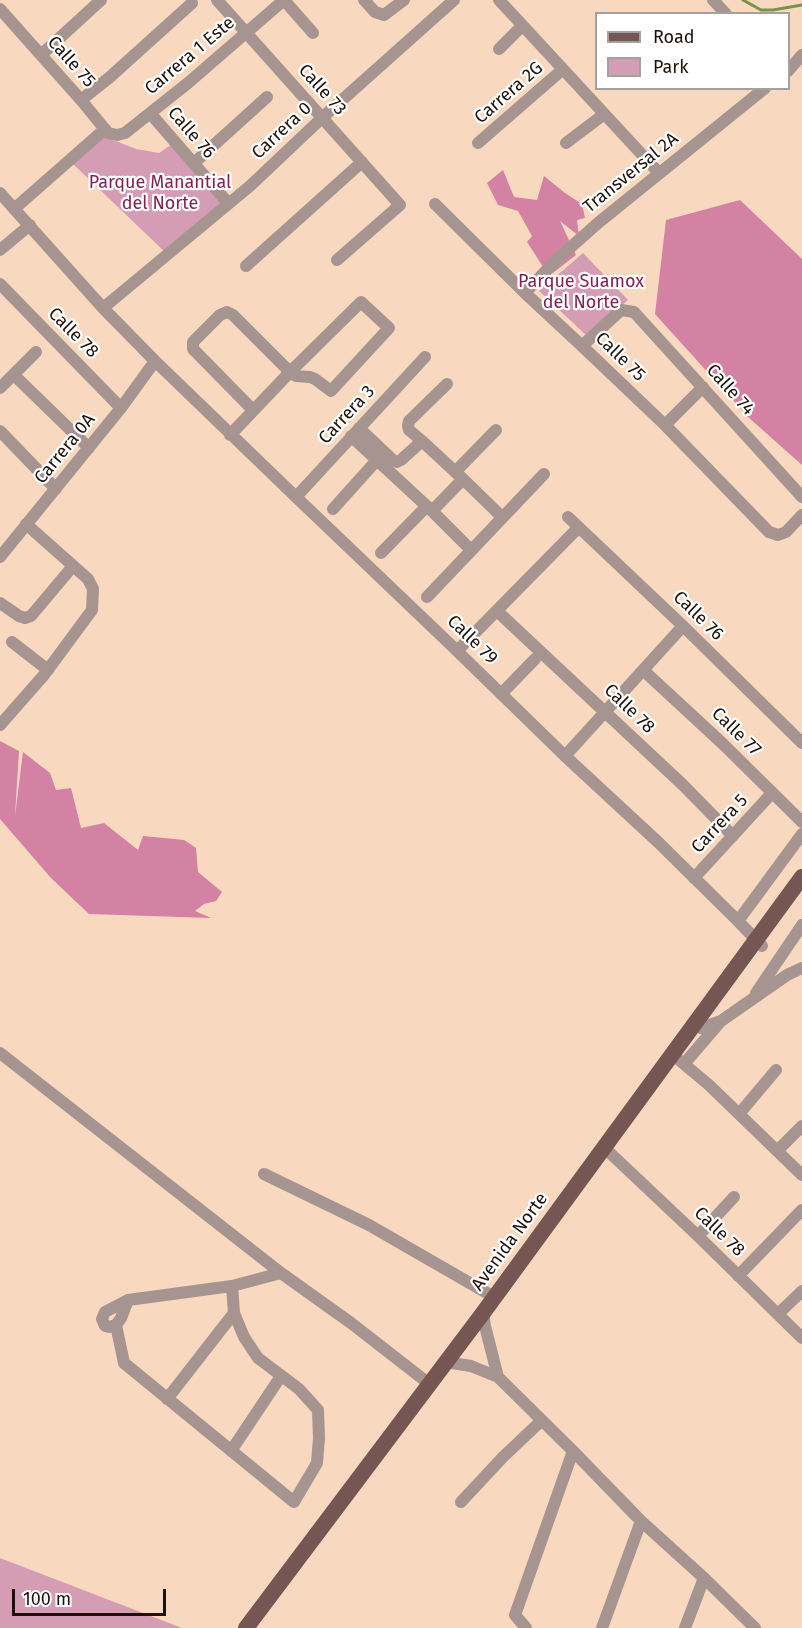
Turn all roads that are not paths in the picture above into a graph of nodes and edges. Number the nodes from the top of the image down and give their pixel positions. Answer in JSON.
{"nodes":[{"id":1,"x":101,"y":0,"type":"edge"},
{"id":2,"x":217,"y":0,"type":"edge"},
{"id":3,"x":284,"y":0,"type":"edge"},
{"id":4,"x":364,"y":0,"type":"edge"},
{"id":5,"x":404,"y":0,"type":"edge"},
{"id":6,"x":454,"y":0,"type":"edge"},
{"id":7,"x":499,"y":0,"type":"edge"},
{"id":8,"x":713,"y":0,"type":"edge"},
{"id":9,"x":192,"y":3,"type":"dead end"},
{"id":10,"x":0,"y":9,"type":"edge"},
{"id":11,"x":724,"y":12,"type":"edge"},
{"id":12,"x":522,"y":26,"type":"junction"},
{"id":13,"x":246,"y":32,"type":"junction"},
{"id":14,"x":313,"y":33,"type":"dead end"},
{"id":15,"x":499,"y":49,"type":"dead end"},
{"id":16,"x":41,"y":55,"type":"junction"},
{"id":17,"x":802,"y":55,"type":"edge"},
{"id":18,"x":790,"y":69,"type":"edge"},
{"id":19,"x":562,"y":70,"type":"junction"},
{"id":20,"x":763,"y":90,"type":"edge"},
{"id":21,"x":267,"y":98,"type":"dead end"},
{"id":22,"x":81,"y":100,"type":"junction"},
{"id":23,"x":150,"y":113,"type":"junction"},
{"id":24,"x":603,"y":115,"type":"junction"},
{"id":25,"x":323,"y":117,"type":"junction"},
{"id":26,"x":111,"y":132,"type":"junction"},
{"id":27,"x":478,"y":143,"type":"dead end"},
{"id":28,"x":567,"y":144,"type":"dead end"},
{"id":29,"x":362,"y":162,"type":"junction"},
{"id":30,"x":194,"y":163,"type":"junction"},
{"id":31,"x":659,"y":173,"type":"junction"},
{"id":32,"x":0,"y":193,"type":"edge"},
{"id":33,"x":228,"y":203,"type":"junction"},
{"id":34,"x":435,"y":204,"type":"dead end"},
{"id":35,"x":14,"y":209,"type":"junction"},
{"id":36,"x":30,"y":225,"type":"junction"},
{"id":37,"x":0,"y":250,"type":"edge"},
{"id":38,"x":337,"y":260,"type":"dead end"},
{"id":39,"x":246,"y":266,"type":"dead end"},
{"id":40,"x":0,"y":284,"type":"edge"},
{"id":41,"x":525,"y":293,"type":"junction"},
{"id":42,"x":103,"y":308,"type":"junction"},
{"id":43,"x":582,"y":345,"type":"junction"},
{"id":44,"x":36,"y":352,"type":"dead end"},
{"id":45,"x":424,"y":357,"type":"dead end"},
{"id":46,"x":155,"y":361,"type":"junction"},
{"id":47,"x":290,"y":372,"type":"junction"},
{"id":48,"x":14,"y":375,"type":"junction"},
{"id":49,"x":447,"y":384,"type":"dead end"},
{"id":50,"x":703,"y":387,"type":"junction"},
{"id":51,"x":0,"y":388,"type":"edge"},
{"id":52,"x":121,"y":408,"type":"junction"},
{"id":53,"x":253,"y":410,"type":"junction"},
{"id":54,"x":665,"y":425,"type":"junction"},
{"id":55,"x":496,"y":430,"type":"dead end"},
{"id":56,"x":0,"y":431,"type":"edge"},
{"id":57,"x":355,"y":432,"type":"junction"},
{"id":58,"x":230,"y":435,"type":"junction"},
{"id":59,"x":422,"y":441,"type":"junction"},
{"id":60,"x":89,"y":448,"type":"junction"},
{"id":61,"x":377,"y":460,"type":"junction"},
{"id":62,"x":544,"y":474,"type":"dead end"},
{"id":63,"x":459,"y":476,"type":"junction"},
{"id":64,"x":56,"y":489,"type":"junction"},
{"id":65,"x":296,"y":497,"type":"junction"},
{"id":66,"x":802,"y":497,"type":"edge"},
{"id":67,"x":430,"y":508,"type":"junction"},
{"id":68,"x":333,"y":509,"type":"dead end"},
{"id":69,"x":802,"y":515,"type":"edge"},
{"id":70,"x":502,"y":517,"type":"junction"},
{"id":71,"x":568,"y":517,"type":"dead end"},
{"id":72,"x":26,"y":524,"type":"junction"},
{"id":73,"x":578,"y":528,"type":"junction"},
{"id":74,"x":471,"y":550,"type":"junction"},
{"id":75,"x":381,"y":553,"type":"dead end"},
{"id":76,"x":0,"y":557,"type":"edge"},
{"id":77,"x":73,"y":566,"type":"junction"},
{"id":78,"x":427,"y":597,"type":"dead end"},
{"id":79,"x":0,"y":603,"type":"edge"},
{"id":80,"x":497,"y":611,"type":"junction"},
{"id":81,"x":683,"y":626,"type":"junction"},
{"id":82,"x":12,"y":642,"type":"dead end"},
{"id":83,"x":457,"y":651,"type":"junction"},
{"id":84,"x":535,"y":659,"type":"dead end"},
{"id":85,"x":48,"y":670,"type":"junction"},
{"id":86,"x":643,"y":670,"type":"junction"},
{"id":87,"x":501,"y":694,"type":"junction"},
{"id":88,"x":605,"y":711,"type":"junction"},
{"id":89,"x":0,"y":725,"type":"edge"},
{"id":90,"x":802,"y":743,"type":"edge"},
{"id":91,"x":565,"y":756,"type":"junction"},
{"id":92,"x":772,"y":793,"type":"junction"},
{"id":93,"x":802,"y":822,"type":"edge"},
{"id":94,"x":802,"y":834,"type":"edge"},
{"id":95,"x":733,"y":836,"type":"junction"},
{"id":96,"x":802,"y":877,"type":"edge"},
{"id":97,"x":694,"y":878,"type":"junction"},
{"id":98,"x":802,"y":891,"type":"edge"},
{"id":99,"x":738,"y":921,"type":"junction"},
{"id":100,"x":802,"y":926,"type":"edge"},
{"id":101,"x":759,"y":943,"type":"junction"},
{"id":102,"x":802,"y":968,"type":"edge"},
{"id":103,"x":752,"y":999,"type":"junction"},
{"id":104,"x":721,"y":1021,"type":"junction"},
{"id":105,"x":702,"y":1028,"type":"junction"},
{"id":106,"x":0,"y":1053,"type":"edge"},
{"id":107,"x":681,"y":1062,"type":"junction"},
{"id":108,"x":776,"y":1070,"type":"dead end"},
{"id":109,"x":739,"y":1114,"type":"junction"},
{"id":110,"x":802,"y":1126,"type":"edge"},
{"id":111,"x":777,"y":1151,"type":"junction"},
{"id":112,"x":610,"y":1153,"type":"junction"},
{"id":113,"x":264,"y":1174,"type":"dead end"},
{"id":114,"x":802,"y":1175,"type":"edge"},
{"id":115,"x":734,"y":1197,"type":"dead end"},
{"id":116,"x":802,"y":1210,"type":"edge"},
{"id":117,"x":698,"y":1236,"type":"junction"},
{"id":118,"x":281,"y":1273,"type":"junction"},
{"id":119,"x":738,"y":1276,"type":"junction"},
{"id":120,"x":232,"y":1286,"type":"junction"},
{"id":121,"x":802,"y":1291,"type":"edge"},
{"id":122,"x":495,"y":1297,"type":"junction"},
{"id":123,"x":234,"y":1313,"type":"junction"},
{"id":124,"x":778,"y":1314,"type":"junction"},
{"id":125,"x":484,"y":1320,"type":"junction"},
{"id":126,"x":802,"y":1338,"type":"edge"},
{"id":127,"x":450,"y":1363,"type":"junction"},
{"id":128,"x":281,"y":1376,"type":"junction"},
{"id":129,"x":498,"y":1377,"type":"junction"},
{"id":130,"x":430,"y":1382,"type":"junction"},
{"id":131,"x":167,"y":1399,"type":"junction"},
{"id":132,"x":541,"y":1420,"type":"junction"},
{"id":133,"x":573,"y":1450,"type":"junction"},
{"id":134,"x":231,"y":1451,"type":"junction"},
{"id":135,"x":461,"y":1502,"type":"dead end"},
{"id":136,"x":641,"y":1521,"type":"junction"},
{"id":137,"x":704,"y":1578,"type":"junction"},
{"id":138,"x":246,"y":1628,"type":"edge"},
{"id":139,"x":255,"y":1628,"type":"edge"},
{"id":140,"x":526,"y":1628,"type":"edge"},
{"id":141,"x":602,"y":1628,"type":"edge"},
{"id":142,"x":685,"y":1628,"type":"edge"},
{"id":143,"x":755,"y":1628,"type":"edge"}],
"edges":[{"from":1,"to":16,"type":"street"},
{"from":2,"to":13,"type":"street","name":"Calle 73"},
{"from":3,"to":13,"type":"street","name":"Carrera 1 Este"},
{"from":3,"to":14,"type":"street"},
{"from":4,"to":5,"type":"street"},
{"from":6,"to":25,"type":"street","name":"Carrera 0"},
{"from":7,"to":12,"type":"street"},
{"from":8,"to":11,"type":"street"},
{"from":9,"to":22,"type":"street"},
{"from":10,"to":16,"type":"street","name":"Calle 75"},
{"from":12,"to":15,"type":"street"},
{"from":12,"to":19,"type":"street"},
{"from":13,"to":23,"type":"street","name":"Carrera 1 Este"},
{"from":13,"to":25,"type":"street","name":"Calle 73"},
{"from":16,"to":22,"type":"street","name":"Calle 75"},
{"from":17,"to":18,"type":"street"},
{"from":19,"to":24,"type":"street"},
{"from":19,"to":27,"type":"street","name":"Carrera 2G"},
{"from":20,"to":31,"type":"street","name":"Transversal 2A"},
{"from":21,"to":30,"type":"street"},
{"from":22,"to":26,"type":"street","name":"Calle 75"},
{"from":23,"to":26,"type":"street","name":"Carrera 1 Este"},
{"from":23,"to":30,"type":"street","name":"Calle 76"},
{"from":24,"to":28,"type":"street"},
{"from":24,"to":31,"type":"street"},
{"from":25,"to":29,"type":"street","name":"Calle 73"},
{"from":25,"to":33,"type":"street","name":"Carrera 0"},
{"from":26,"to":35,"type":"street","name":"Carrera 1 Este"},
{"from":29,"to":38,"type":"street","name":"Calle 73"},
{"from":29,"to":39,"type":"street"},
{"from":30,"to":33,"type":"street","name":"Calle 76"},
{"from":31,"to":41,"type":"street","name":"Transversal 2A"},
{"from":32,"to":35,"type":"street"},
{"from":33,"to":42,"type":"street","name":"Carrera 0"},
{"from":34,"to":41,"type":"street","name":"Calle 75"},
{"from":35,"to":36,"type":"street"},
{"from":36,"to":37,"type":"street"},
{"from":36,"to":42,"type":"street"},
{"from":40,"to":52,"type":"street","name":"Calle 78"},
{"from":41,"to":43,"type":"street","name":"Calle 75"},
{"from":42,"to":46,"type":"street"},
{"from":43,"to":50,"type":"street","name":"Calle 74"},
{"from":43,"to":54,"type":"street","name":"Calle 75"},
{"from":44,"to":48,"type":"street"},
{"from":45,"to":57,"type":"street","name":"Carrera 3"},
{"from":46,"to":52,"type":"street","name":"Carrera 0A"},
{"from":46,"to":58,"type":"street","name":"Calle 79"},
{"from":47,"to":47,"type":"street"},
{"from":47,"to":53,"type":"street"},
{"from":47,"to":53,"type":"street"},
{"from":48,"to":51,"type":"street"},
{"from":48,"to":60,"type":"street"},
{"from":49,"to":59,"type":"street"},
{"from":50,"to":54,"type":"street"},
{"from":50,"to":66,"type":"street","name":"Calle 74"},
{"from":52,"to":60,"type":"street","name":"Carrera 0A"},
{"from":53,"to":58,"type":"street"},
{"from":54,"to":69,"type":"street","name":"Calle 75"},
{"from":55,"to":63,"type":"street"},
{"from":56,"to":64,"type":"street"},
{"from":57,"to":59,"type":"street"},
{"from":57,"to":61,"type":"street"},
{"from":57,"to":65,"type":"street","name":"Carrera 3"},
{"from":58,"to":65,"type":"street","name":"Calle 79"},
{"from":59,"to":63,"type":"street"},
{"from":60,"to":64,"type":"street","name":"Carrera 0A"},
{"from":61,"to":67,"type":"street"},
{"from":61,"to":68,"type":"street"},
{"from":62,"to":70,"type":"street"},
{"from":63,"to":67,"type":"street"},
{"from":63,"to":70,"type":"street"},
{"from":64,"to":72,"type":"street","name":"Carrera 0A"},
{"from":65,"to":83,"type":"street","name":"Calle 79"},
{"from":67,"to":74,"type":"street"},
{"from":67,"to":75,"type":"street"},
{"from":70,"to":74,"type":"street"},
{"from":71,"to":73,"type":"street","name":"Calle 76"},
{"from":72,"to":76,"type":"street","name":"Carrera 0A"},
{"from":72,"to":77,"type":"street"},
{"from":73,"to":80,"type":"street"},
{"from":73,"to":81,"type":"street","name":"Calle 76"},
{"from":74,"to":78,"type":"street"},
{"from":77,"to":79,"type":"street"},
{"from":77,"to":85,"type":"street"},
{"from":80,"to":83,"type":"street"},
{"from":80,"to":88,"type":"street","name":"Calle 78"},
{"from":81,"to":86,"type":"street"},
{"from":81,"to":90,"type":"street","name":"Calle 76"},
{"from":82,"to":85,"type":"street"},
{"from":83,"to":87,"type":"street","name":"Calle 79"},
{"from":84,"to":87,"type":"street"},
{"from":85,"to":89,"type":"street"},
{"from":86,"to":88,"type":"street"},
{"from":86,"to":92,"type":"street","name":"Calle 77"},
{"from":87,"to":91,"type":"street","name":"Calle 79"},
{"from":88,"to":91,"type":"street"},
{"from":88,"to":95,"type":"street","name":"Calle 78"},
{"from":91,"to":97,"type":"street","name":"Calle 79"},
{"from":92,"to":93,"type":"street","name":"Calle 77"},
{"from":92,"to":95,"type":"street","name":"Carrera 5"},
{"from":94,"to":99,"type":"street"},
{"from":95,"to":97,"type":"street","name":"Carrera 5"},
{"from":96,"to":101,"type":"main road","name":"Avenida Norte"},
{"from":97,"to":99,"type":"street","name":"Calle 79"},
{"from":98,"to":101,"type":"main road","name":"Avenida Norte"},
{"from":99,"to":101,"type":"street","name":"Calle 79"},
{"from":100,"to":103,"type":"street"},
{"from":101,"to":105,"type":"main road","name":"Avenida Norte"},
{"from":101,"to":122,"type":"main road","name":"Avenida Norte"},
{"from":102,"to":103,"type":"street"},
{"from":103,"to":104,"type":"street"},
{"from":104,"to":105,"type":"street"},
{"from":104,"to":107,"type":"street"},
{"from":105,"to":107,"type":"main road","name":"Avenida Norte"},
{"from":106,"to":118,"type":"street"},
{"from":107,"to":109,"type":"street"},
{"from":107,"to":112,"type":"main road","name":"Avenida Norte"},
{"from":108,"to":109,"type":"street"},
{"from":109,"to":111,"type":"street"},
{"from":110,"to":111,"type":"street"},
{"from":111,"to":114,"type":"street"},
{"from":112,"to":117,"type":"street","name":"Calle 78"},
{"from":112,"to":125,"type":"main road","name":"Avenida Norte"},
{"from":113,"to":122,"type":"street"},
{"from":115,"to":117,"type":"street"},
{"from":116,"to":119,"type":"street"},
{"from":117,"to":119,"type":"street","name":"Calle 78"},
{"from":118,"to":120,"type":"street"},
{"from":118,"to":130,"type":"street"},
{"from":119,"to":124,"type":"street","name":"Calle 78"},
{"from":120,"to":123,"type":"street"},
{"from":120,"to":131,"type":"street"},
{"from":121,"to":124,"type":"street"},
{"from":122,"to":125,"type":"main road","name":"Avenida Norte"},
{"from":123,"to":128,"type":"street"},
{"from":123,"to":131,"type":"street"},
{"from":124,"to":126,"type":"street","name":"Calle 78"},
{"from":125,"to":127,"type":"main road","name":"Avenida Norte"},
{"from":125,"to":129,"type":"street"},
{"from":127,"to":129,"type":"street"},
{"from":127,"to":130,"type":"main road","name":"Avenida Norte"},
{"from":127,"to":139,"type":"main road","name":"Avenida Norte"},
{"from":128,"to":134,"type":"street"},
{"from":128,"to":134,"type":"street"},
{"from":129,"to":132,"type":"street"},
{"from":130,"to":138,"type":"main road","name":"Avenida Norte"},
{"from":131,"to":134,"type":"street"},
{"from":132,"to":133,"type":"street"},
{"from":132,"to":135,"type":"street"},
{"from":133,"to":136,"type":"street"},
{"from":133,"to":140,"type":"street"},
{"from":136,"to":137,"type":"street"},
{"from":136,"to":141,"type":"street"},
{"from":137,"to":142,"type":"street"},
{"from":137,"to":143,"type":"street"}]}
